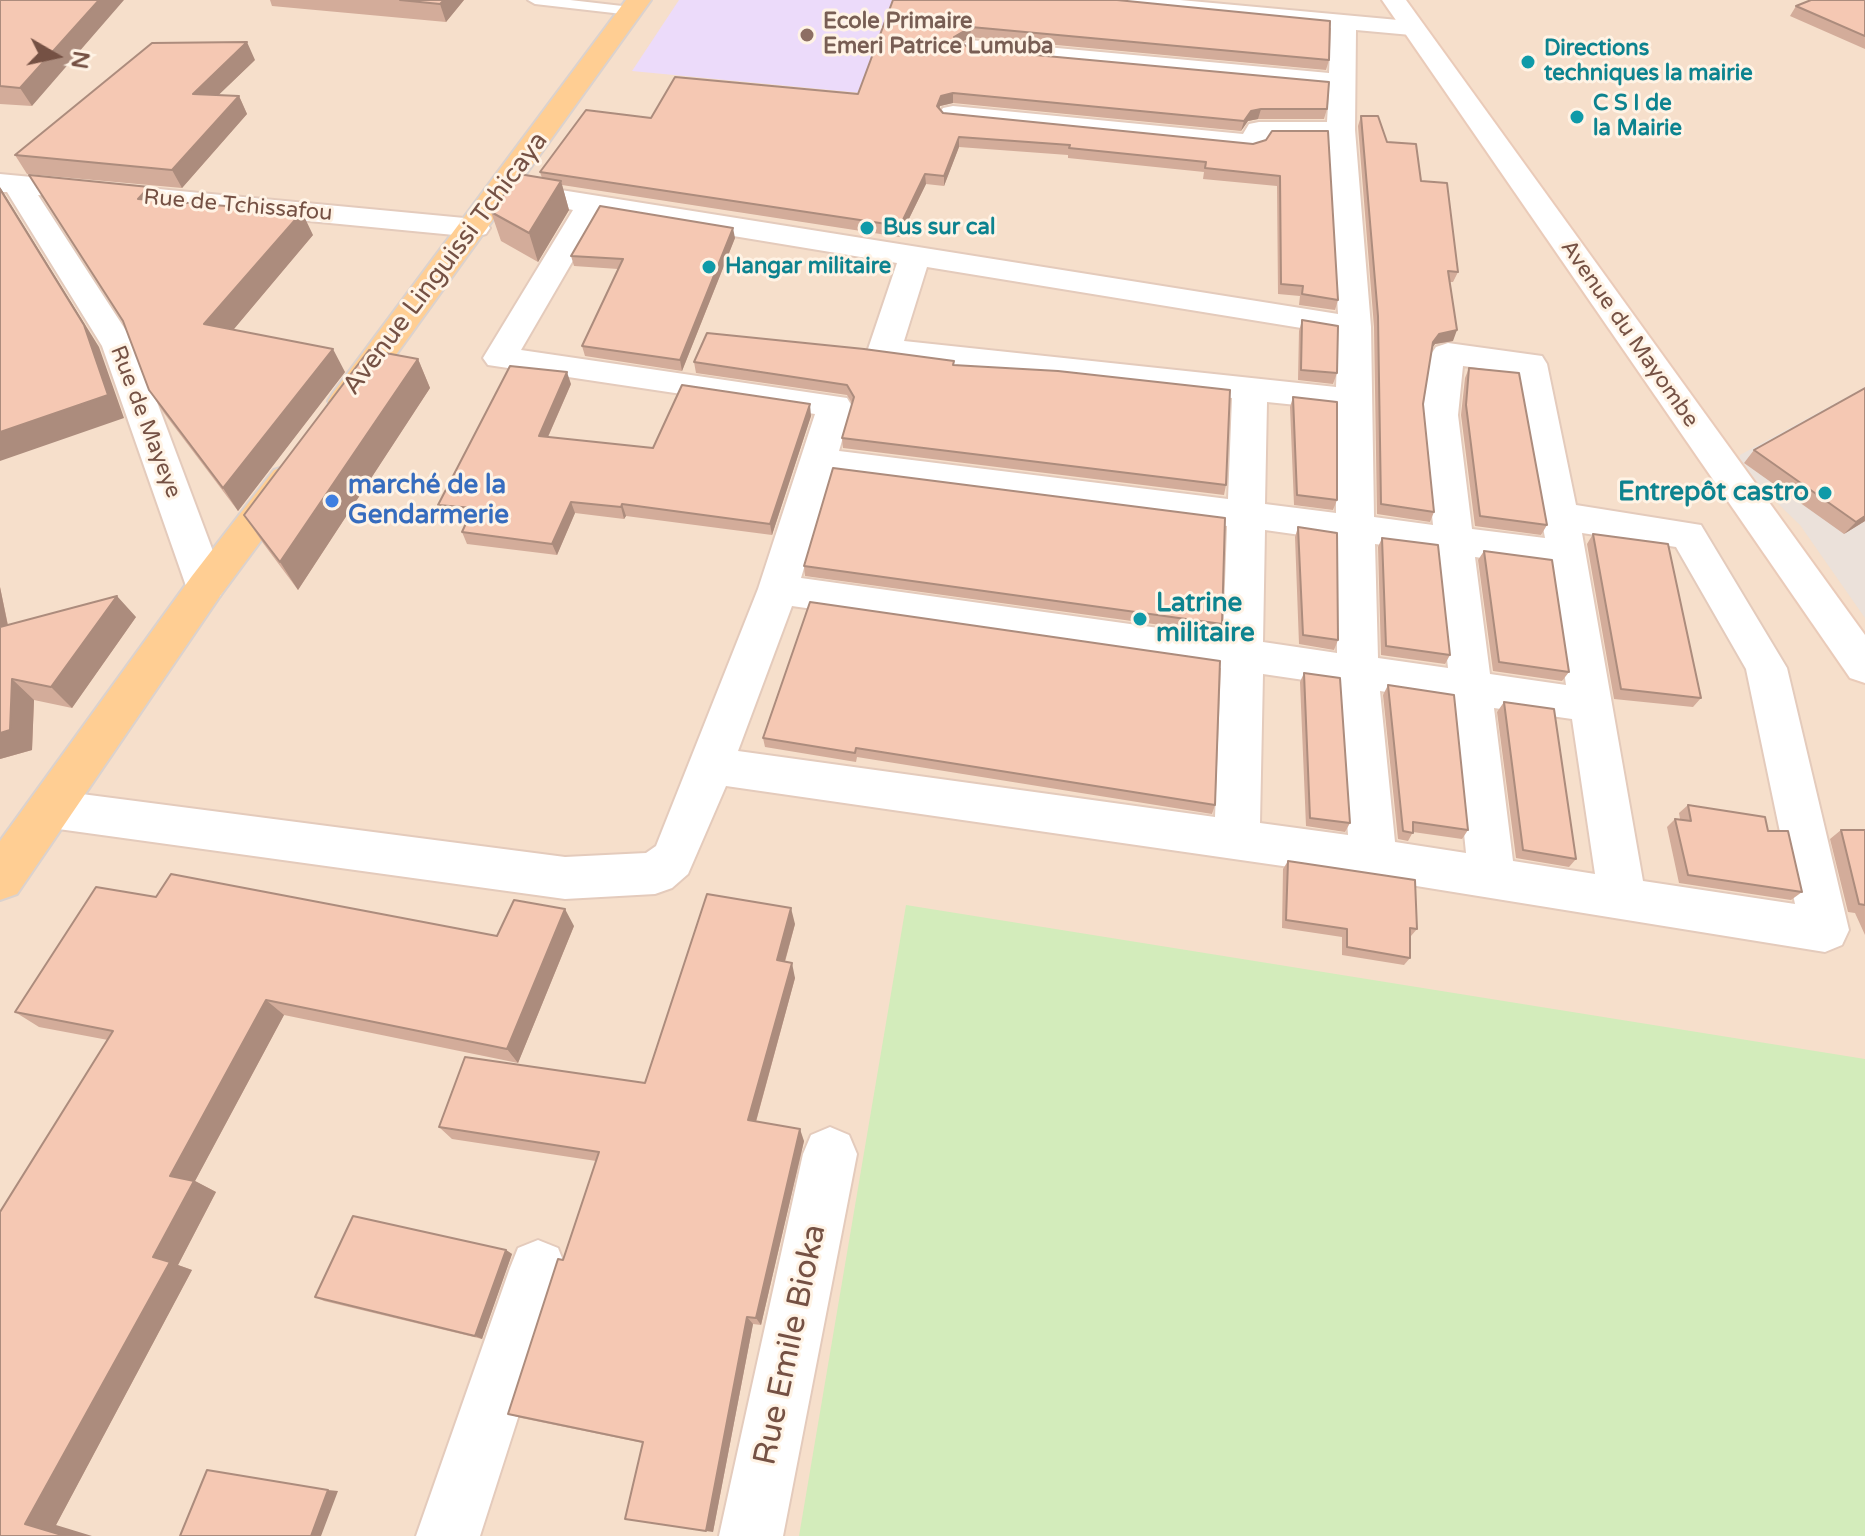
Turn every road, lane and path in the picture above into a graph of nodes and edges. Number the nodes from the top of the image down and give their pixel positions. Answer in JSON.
{"nodes":[{"id":1,"x":535,"y":0,"type":"edge"},
{"id":2,"x":1093,"y":0,"type":"edge"},
{"id":3,"x":635,"y":5,"type":"edge"},
{"id":4,"x":1402,"y":13,"type":"edge"},
{"id":5,"x":1344,"y":21,"type":"junction"},
{"id":6,"x":970,"y":48,"type":"edge"},
{"id":7,"x":1341,"y":82,"type":"junction"},
{"id":8,"x":953,"y":114,"type":"edge"},
{"id":9,"x":1341,"y":130,"type":"junction"},
{"id":10,"x":8,"y":184,"type":"edge"},
{"id":11,"x":504,"y":188,"type":"junction"},
{"id":12,"x":591,"y":204,"type":"junction"},
{"id":13,"x":475,"y":228,"type":"junction"},
{"id":14,"x":915,"y":255,"type":"junction"},
{"id":15,"x":1355,"y":327,"type":"junction"},
{"id":16,"x":1250,"y":388,"type":"junction"},
{"id":17,"x":1353,"y":400,"type":"junction"},
{"id":18,"x":820,"y":461,"type":"junction"},
{"id":19,"x":1245,"y":514,"type":"junction"},
{"id":20,"x":1356,"y":528,"type":"junction"},
{"id":21,"x":1563,"y":535,"type":"junction"},
{"id":22,"x":1454,"y":542,"type":"junction"},
{"id":23,"x":206,"y":586,"type":"junction"},
{"id":24,"x":778,"y":589,"type":"junction"},
{"id":25,"x":1242,"y":657,"type":"junction"},
{"id":26,"x":1865,"y":667,"type":"edge"},
{"id":27,"x":1358,"y":673,"type":"junction"},
{"id":28,"x":1470,"y":690,"type":"junction"},
{"id":29,"x":1591,"y":705,"type":"junction"},
{"id":30,"x":709,"y":765,"type":"junction"},
{"id":31,"x":51,"y":809,"type":"junction"},
{"id":32,"x":1237,"y":841,"type":"junction"},
{"id":33,"x":1373,"y":859,"type":"junction"},
{"id":34,"x":1492,"y":878,"type":"junction"},
{"id":35,"x":0,"y":879,"type":"edge"},
{"id":36,"x":1622,"y":899,"type":"junction"},
{"id":37,"x":830,"y":1154,"type":"dead end"},
{"id":38,"x":538,"y":1268,"type":"dead end"},
{"id":39,"x":448,"y":1536,"type":"edge"},
{"id":40,"x":751,"y":1536,"type":"edge"}],
"edges":[{"from":1,"to":3,"type":"lane"},
{"from":2,"to":5,"type":"street"},
{"from":3,"to":11,"type":"main road","name":"Avenue Linguissi Tchicaya"},
{"from":4,"to":5,"type":"street"},
{"from":4,"to":26,"type":"street","name":"Avenue du Mayombe"},
{"from":5,"to":7,"type":"street"},
{"from":6,"to":7,"type":"street"},
{"from":7,"to":9,"type":"street"},
{"from":8,"to":9,"type":"street"},
{"from":9,"to":15,"type":"street"},
{"from":10,"to":13,"type":"street","name":"Rue de Tchissafou"},
{"from":10,"to":23,"type":"street","name":"Rue de Mayeye"},
{"from":11,"to":12,"type":"street"},
{"from":11,"to":13,"type":"main road","name":"Avenue Linguissi Tchicaya"},
{"from":12,"to":14,"type":"street"},
{"from":12,"to":18,"type":"street"},
{"from":13,"to":23,"type":"main road","name":"Avenue Linguissi Tchicaya"},
{"from":14,"to":15,"type":"street"},
{"from":14,"to":16,"type":"street"},
{"from":15,"to":17,"type":"street"},
{"from":16,"to":17,"type":"street"},
{"from":16,"to":19,"type":"street"},
{"from":17,"to":20,"type":"street"},
{"from":18,"to":19,"type":"street"},
{"from":18,"to":24,"type":"street"},
{"from":19,"to":20,"type":"street"},
{"from":19,"to":25,"type":"street"},
{"from":20,"to":22,"type":"street"},
{"from":20,"to":27,"type":"street"},
{"from":21,"to":22,"type":"street"},
{"from":21,"to":22,"type":"street"},
{"from":21,"to":29,"type":"street"},
{"from":21,"to":36,"type":"street"},
{"from":22,"to":28,"type":"street"},
{"from":23,"to":31,"type":"main road","name":"Avenue Linguissi Tchicaya"},
{"from":24,"to":25,"type":"street"},
{"from":24,"to":30,"type":"street"},
{"from":25,"to":27,"type":"street"},
{"from":25,"to":32,"type":"street"},
{"from":27,"to":28,"type":"street"},
{"from":27,"to":33,"type":"street"},
{"from":28,"to":29,"type":"street"},
{"from":28,"to":34,"type":"street"},
{"from":29,"to":36,"type":"street"},
{"from":30,"to":31,"type":"street"},
{"from":30,"to":32,"type":"street"},
{"from":31,"to":35,"type":"main road","name":"Avenue Linguissi Tchicaya"},
{"from":32,"to":33,"type":"street"},
{"from":33,"to":34,"type":"street"},
{"from":34,"to":36,"type":"street"},
{"from":37,"to":40,"type":"street","name":"Rue Emile Bioka"},
{"from":38,"to":39,"type":"street"}]}
